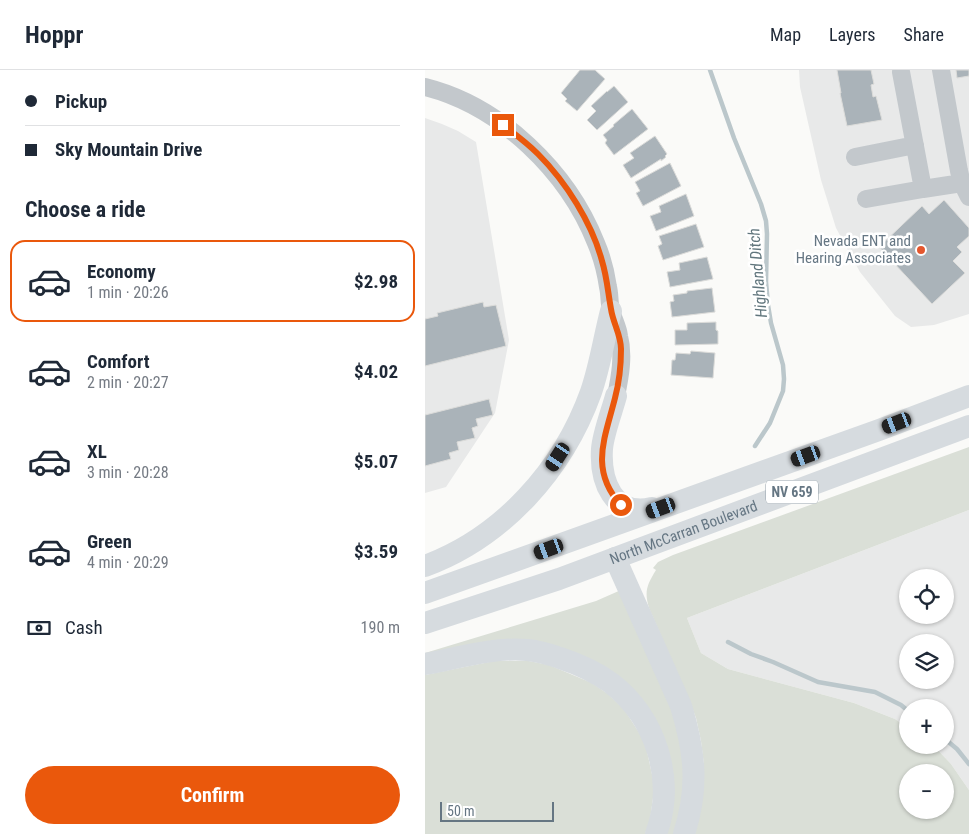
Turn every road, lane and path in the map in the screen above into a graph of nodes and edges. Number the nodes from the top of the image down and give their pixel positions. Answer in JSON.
{"nodes":[{"id":1,"x":941,"y":70,"type":"edge"},
{"id":2,"x":905,"y":71,"type":"edge"},
{"id":3,"x":425,"y":87,"type":"edge"},
{"id":4,"x":915,"y":145,"type":"junction"},
{"id":5,"x":855,"y":157,"type":"dead end"},
{"id":6,"x":923,"y":190,"type":"junction"},
{"id":7,"x":966,"y":190,"type":"edge"},
{"id":8,"x":866,"y":199,"type":"dead end"},
{"id":9,"x":611,"y":311,"type":"junction"},
{"id":10,"x":616,"y":396,"type":"joint"},
{"id":11,"x":969,"y":396,"type":"edge"},
{"id":12,"x":969,"y":426,"type":"edge"},
{"id":13,"x":679,"y":501,"type":"junction"},
{"id":14,"x":615,"y":558,"type":"junction"},
{"id":15,"x":425,"y":566,"type":"edge"},
{"id":16,"x":425,"y":593,"type":"edge"},
{"id":17,"x":425,"y":623,"type":"edge"},
{"id":18,"x":425,"y":664,"type":"edge"},
{"id":19,"x":656,"y":834,"type":"edge"},
{"id":20,"x":684,"y":834,"type":"edge"}],
"edges":[{"from":1,"to":7,"type":"street"},
{"from":2,"to":4,"type":"street"},
{"from":3,"to":9,"type":"street"},
{"from":4,"to":5,"type":"street"},
{"from":4,"to":6,"type":"street"},
{"from":6,"to":7,"type":"street"},
{"from":6,"to":8,"type":"street"},
{"from":9,"to":10,"type":"street"},
{"from":9,"to":15,"type":"main road"},
{"from":10,"to":13,"type":"main road"},
{"from":11,"to":13,"type":"main road","name":"North McCarran Boulevard","number":"NV 659"},
{"from":12,"to":14,"type":"main road","name":"North McCarran Boulevard","number":"NV 659"},
{"from":13,"to":16,"type":"main road","name":"North McCarran Boulevard","number":"NV 659"},
{"from":14,"to":17,"type":"main road","name":"North McCarran Boulevard","number":"NV 659"},
{"from":14,"to":20,"type":"main road"},
{"from":18,"to":19,"type":"main road"}]}
